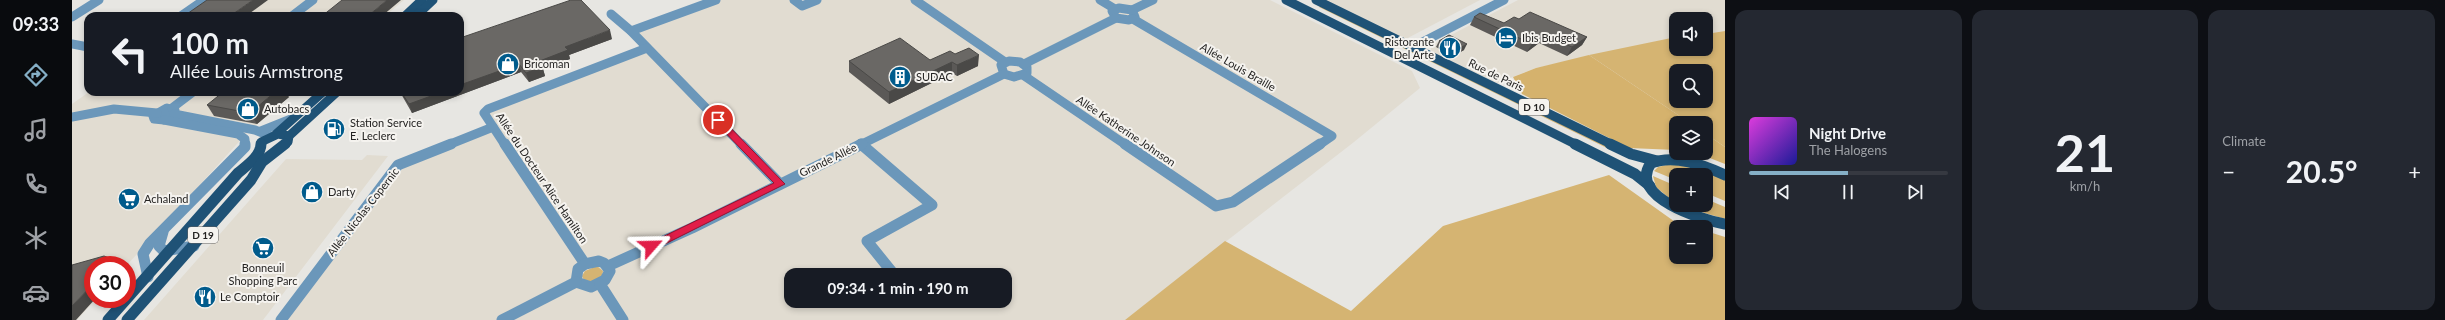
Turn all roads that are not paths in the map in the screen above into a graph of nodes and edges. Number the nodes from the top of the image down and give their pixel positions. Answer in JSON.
{"nodes":[{"id":1,"x":99,"y":0,"type":"edge"},
{"id":2,"x":204,"y":0,"type":"edge"},
{"id":3,"x":313,"y":0,"type":"edge"},
{"id":4,"x":437,"y":0,"type":"edge"},
{"id":5,"x":716,"y":0,"type":"edge"},
{"id":6,"x":794,"y":0,"type":"edge"},
{"id":7,"x":817,"y":0,"type":"edge"},
{"id":8,"x":915,"y":0,"type":"edge"},
{"id":9,"x":1100,"y":0,"type":"edge"},
{"id":10,"x":1153,"y":0,"type":"edge"},
{"id":11,"x":1286,"y":0,"type":"edge"},
{"id":12,"x":1316,"y":0,"type":"edge"},
{"id":13,"x":1504,"y":0,"type":"edge"},
{"id":14,"x":428,"y":1,"type":"edge"},
{"id":15,"x":187,"y":12,"type":"edge"},
{"id":16,"x":297,"y":12,"type":"edge"},
{"id":17,"x":411,"y":12,"type":"edge"},
{"id":18,"x":419,"y":12,"type":"edge"},
{"id":19,"x":1115,"y":13,"type":"junction"},
{"id":20,"x":611,"y":14,"type":"dead end"},
{"id":21,"x":1132,"y":15,"type":"junction"},
{"id":22,"x":72,"y":17,"type":"edge"},
{"id":23,"x":631,"y":31,"type":"junction"},
{"id":24,"x":72,"y":44,"type":"edge"},
{"id":25,"x":84,"y":46,"type":"edge"},
{"id":26,"x":1413,"y":47,"type":"junction"},
{"id":27,"x":647,"y":48,"type":"junction"},
{"id":28,"x":1005,"y":62,"type":"junction"},
{"id":29,"x":1024,"y":64,"type":"junction"},
{"id":30,"x":1004,"y":74,"type":"junction"},
{"id":31,"x":1024,"y":75,"type":"junction"},
{"id":32,"x":189,"y":96,"type":"edge"},
{"id":33,"x":318,"y":96,"type":"edge"},
{"id":34,"x":333,"y":96,"type":"edge"},
{"id":35,"x":173,"y":111,"type":"junction"},
{"id":36,"x":157,"y":112,"type":"junction"},
{"id":37,"x":296,"y":116,"type":"junction"},
{"id":38,"x":72,"y":117,"type":"edge"},
{"id":39,"x":164,"y":120,"type":"junction"},
{"id":40,"x":493,"y":127,"type":"junction"},
{"id":41,"x":269,"y":134,"type":"junction"},
{"id":42,"x":289,"y":136,"type":"junction"},
{"id":43,"x":861,"y":144,"type":"junction"},
{"id":44,"x":261,"y":148,"type":"junction"},
{"id":45,"x":278,"y":149,"type":"junction"},
{"id":46,"x":1657,"y":161,"type":"junction"},
{"id":47,"x":1725,"y":175,"type":"edge"},
{"id":48,"x":780,"y":184,"type":"junction"},
{"id":49,"x":1650,"y":186,"type":"junction"},
{"id":50,"x":1216,"y":206,"type":"joint"},
{"id":51,"x":1725,"y":224,"type":"edge"},
{"id":52,"x":165,"y":229,"type":"junction"},
{"id":53,"x":194,"y":246,"type":"junction"},
{"id":54,"x":170,"y":251,"type":"junction"},
{"id":55,"x":585,"y":264,"type":"junction"},
{"id":56,"x":608,"y":266,"type":"junction"},
{"id":57,"x":889,"y":268,"type":"edge"},
{"id":58,"x":148,"y":277,"type":"junction"},
{"id":59,"x":576,"y":282,"type":"junction"},
{"id":60,"x":600,"y":284,"type":"junction"},
{"id":61,"x":108,"y":320,"type":"edge"},
{"id":62,"x":127,"y":320,"type":"edge"},
{"id":63,"x":281,"y":320,"type":"edge"},
{"id":64,"x":502,"y":320,"type":"edge"},
{"id":65,"x":623,"y":320,"type":"edge"}],
"edges":[{"from":1,"to":22,"type":"street"},
{"from":2,"to":15,"type":"street"},
{"from":3,"to":16,"type":"street"},
{"from":4,"to":14,"type":"main road"},
{"from":5,"to":23,"type":"street"},
{"from":6,"to":7,"type":"street"},
{"from":8,"to":28,"type":"street"},
{"from":9,"to":19,"type":"street"},
{"from":10,"to":21,"type":"street"},
{"from":11,"to":49,"type":"main road","number":"D 10"},
{"from":12,"to":26,"type":"main road","number":"D 10"},
{"from":13,"to":26,"type":"street"},
{"from":14,"to":17,"type":"main road"},
{"from":14,"to":18,"type":"main road"},
{"from":19,"to":21,"type":"street"},
{"from":19,"to":21,"type":"street"},
{"from":19,"to":29,"type":"street"},
{"from":20,"to":23,"type":"street"},
{"from":21,"to":50,"type":"street","name":"Allée Louis Braille"},
{"from":23,"to":27,"type":"street"},
{"from":24,"to":25,"type":"street"},
{"from":26,"to":46,"type":"main road","name":"Rue de Paris","number":"D 10"},
{"from":27,"to":40,"type":"street","name":"Allée du Docteur Alice Hamilton"},
{"from":27,"to":48,"type":"street"},
{"from":28,"to":29,"type":"street"},
{"from":28,"to":30,"type":"street"},
{"from":29,"to":31,"type":"street"},
{"from":30,"to":31,"type":"street","name":"Grande Allée"},
{"from":30,"to":43,"type":"street","name":"Grande Allée"},
{"from":31,"to":50,"type":"street","name":"Allée Katherine Johnson"},
{"from":32,"to":35,"type":"street"},
{"from":33,"to":37,"type":"main road"},
{"from":34,"to":42,"type":"main road"},
{"from":35,"to":36,"type":"street"},
{"from":35,"to":39,"type":"street"},
{"from":35,"to":41,"type":"street"},
{"from":36,"to":38,"type":"street"},
{"from":36,"to":39,"type":"street"},
{"from":37,"to":41,"type":"main road"},
{"from":37,"to":41,"type":"street"},
{"from":39,"to":52,"type":"street"},
{"from":40,"to":55,"type":"street","name":"Allée du Docteur Alice Hamilton"},
{"from":40,"to":63,"type":"street","name":"Allée Nicolas Copernic"},
{"from":41,"to":42,"type":"main road"},
{"from":41,"to":44,"type":"main road"},
{"from":42,"to":45,"type":"main road"},
{"from":43,"to":48,"type":"street","name":"Grande Allée"},
{"from":43,"to":57,"type":"street"},
{"from":44,"to":45,"type":"main road"},
{"from":44,"to":54,"type":"main road","number":"D 19"},
{"from":45,"to":53,"type":"main road","number":"D 19"},
{"from":46,"to":47,"type":"main road","name":"Rue de Paris"},
{"from":46,"to":49,"type":"main road"},
{"from":48,"to":56,"type":"street","name":"Grande Allée"},
{"from":49,"to":51,"type":"main road"},
{"from":52,"to":54,"type":"street"},
{"from":52,"to":58,"type":"street"},
{"from":53,"to":54,"type":"street"},
{"from":53,"to":62,"type":"main road","number":"D 19"},
{"from":54,"to":58,"type":"main road","number":"D 19"},
{"from":55,"to":56,"type":"street"},
{"from":55,"to":59,"type":"street"},
{"from":56,"to":60,"type":"street"},
{"from":58,"to":61,"type":"main road","number":"D 19"},
{"from":59,"to":60,"type":"street"},
{"from":59,"to":64,"type":"street"},
{"from":60,"to":65,"type":"street"}]}
